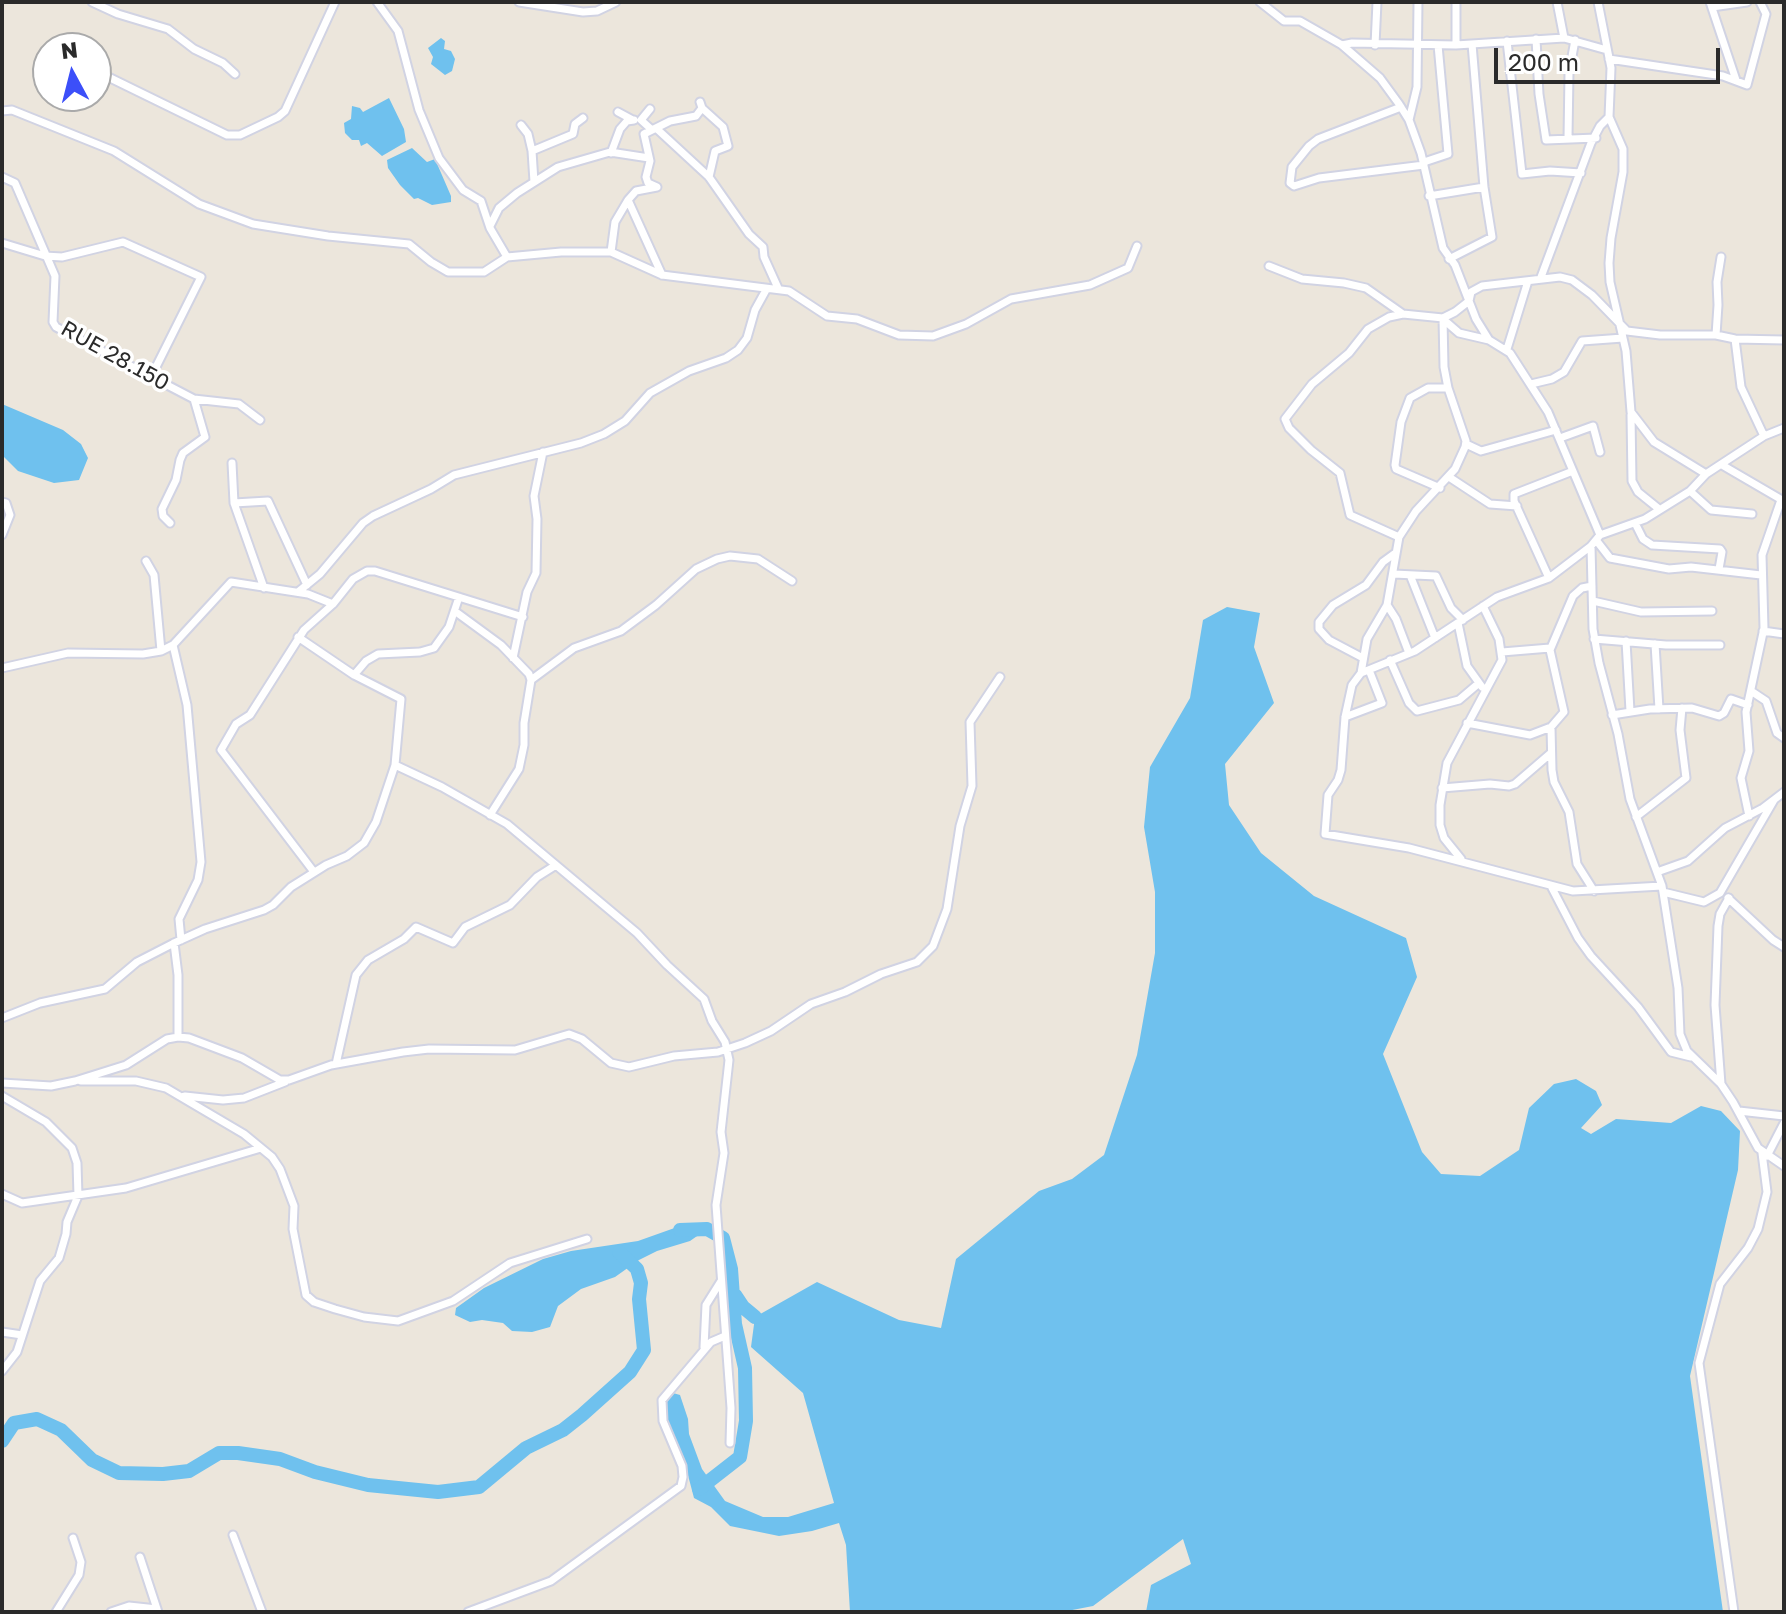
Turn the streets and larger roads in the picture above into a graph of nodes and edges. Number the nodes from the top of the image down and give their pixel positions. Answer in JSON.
{"nodes":[{"id":1,"x":92,"y":2,"type":"edge"},
{"id":2,"x":335,"y":2,"type":"edge"},
{"id":3,"x":377,"y":2,"type":"edge"},
{"id":4,"x":519,"y":2,"type":"edge"},
{"id":5,"x":616,"y":2,"type":"edge"},
{"id":6,"x":1260,"y":2,"type":"edge"},
{"id":7,"x":1377,"y":2,"type":"edge"},
{"id":8,"x":1418,"y":2,"type":"edge"},
{"id":9,"x":1456,"y":2,"type":"edge"},
{"id":10,"x":1557,"y":2,"type":"edge"},
{"id":11,"x":1598,"y":2,"type":"edge"},
{"id":12,"x":1747,"y":2,"type":"edge"},
{"id":13,"x":1760,"y":2,"type":"edge"},
{"id":14,"x":1711,"y":5,"type":"edge"},
{"id":15,"x":1564,"y":38,"type":"junction"},
{"id":16,"x":1536,"y":39,"type":"junction"},
{"id":17,"x":1575,"y":40,"type":"junction"},
{"id":18,"x":1507,"y":41,"type":"junction"},
{"id":19,"x":1472,"y":44,"type":"junction"},
{"id":20,"x":1342,"y":45,"type":"junction"},
{"id":21,"x":1375,"y":45,"type":"junction"},
{"id":22,"x":1419,"y":45,"type":"junction"},
{"id":23,"x":1438,"y":45,"type":"junction"},
{"id":24,"x":1456,"y":45,"type":"junction"},
{"id":25,"x":1608,"y":54,"type":"junction"},
{"id":26,"x":235,"y":74,"type":"dead end"},
{"id":27,"x":112,"y":79,"type":"edge"},
{"id":28,"x":1736,"y":80,"type":"junction"},
{"id":29,"x":1401,"y":107,"type":"junction"},
{"id":30,"x":650,"y":109,"type":"dead end"},
{"id":31,"x":2,"y":111,"type":"edge"},
{"id":32,"x":618,"y":112,"type":"dead end"},
{"id":33,"x":1609,"y":117,"type":"junction"},
{"id":34,"x":583,"y":118,"type":"dead end"},
{"id":35,"x":638,"y":120,"type":"junction"},
{"id":36,"x":1409,"y":120,"type":"junction"},
{"id":37,"x":521,"y":125,"type":"dead end"},
{"id":38,"x":654,"y":129,"type":"junction"},
{"id":39,"x":1568,"y":138,"type":"junction"},
{"id":40,"x":1596,"y":138,"type":"junction"},
{"id":41,"x":532,"y":151,"type":"junction"},
{"id":42,"x":611,"y":153,"type":"junction"},
{"id":43,"x":649,"y":158,"type":"junction"},
{"id":44,"x":1424,"y":163,"type":"junction"},
{"id":45,"x":1581,"y":173,"type":"junction"},
{"id":46,"x":2,"y":177,"type":"edge"},
{"id":47,"x":709,"y":177,"type":"junction"},
{"id":48,"x":534,"y":182,"type":"junction"},
{"id":49,"x":1484,"y":187,"type":"junction"},
{"id":50,"x":1429,"y":196,"type":"junction"},
{"id":51,"x":628,"y":200,"type":"junction"},
{"id":52,"x":490,"y":228,"type":"junction"},
{"id":53,"x":2,"y":243,"type":"edge"},
{"id":54,"x":1137,"y":246,"type":"dead end"},
{"id":55,"x":611,"y":252,"type":"junction"},
{"id":56,"x":45,"y":256,"type":"junction"},
{"id":57,"x":507,"y":257,"type":"junction"},
{"id":58,"x":1721,"y":257,"type":"dead end"},
{"id":59,"x":1449,"y":259,"type":"junction"},
{"id":60,"x":1269,"y":266,"type":"dead end"},
{"id":61,"x":662,"y":275,"type":"junction"},
{"id":62,"x":1541,"y":277,"type":"junction"},
{"id":63,"x":1528,"y":281,"type":"junction"},
{"id":64,"x":778,"y":288,"type":"junction"},
{"id":65,"x":766,"y":290,"type":"junction"},
{"id":66,"x":1469,"y":301,"type":"junction"},
{"id":67,"x":1403,"y":314,"type":"junction"},
{"id":68,"x":1443,"y":318,"type":"junction"},
{"id":69,"x":1618,"y":322,"type":"junction"},
{"id":70,"x":1716,"y":335,"type":"junction"},
{"id":71,"x":1623,"y":338,"type":"junction"},
{"id":72,"x":1735,"y":339,"type":"junction"},
{"id":73,"x":1489,"y":340,"type":"junction"},
{"id":74,"x":1784,"y":340,"type":"edge"},
{"id":75,"x":1507,"y":349,"type":"junction"},
{"id":76,"x":151,"y":377,"type":"junction"},
{"id":77,"x":1531,"y":384,"type":"junction"},
{"id":78,"x":1448,"y":388,"type":"junction"},
{"id":79,"x":194,"y":399,"type":"junction"},
{"id":80,"x":1631,"y":412,"type":"junction"},
{"id":81,"x":260,"y":420,"type":"dead end"},
{"id":82,"x":1784,"y":428,"type":"edge"},
{"id":83,"x":1558,"y":434,"type":"junction"},
{"id":84,"x":1764,"y":436,"type":"junction"},
{"id":85,"x":1466,"y":444,"type":"junction"},
{"id":86,"x":543,"y":452,"type":"junction"},
{"id":87,"x":1600,"y":452,"type":"dead end"},
{"id":88,"x":232,"y":463,"type":"dead end"},
{"id":89,"x":1722,"y":465,"type":"junction"},
{"id":90,"x":1573,"y":471,"type":"junction"},
{"id":91,"x":1706,"y":474,"type":"junction"},
{"id":92,"x":1449,"y":477,"type":"junction"},
{"id":93,"x":1440,"y":488,"type":"junction"},
{"id":94,"x":1690,"y":491,"type":"junction"},
{"id":95,"x":1783,"y":500,"type":"edge"},
{"id":96,"x":2,"y":502,"type":"edge"},
{"id":97,"x":234,"y":503,"type":"junction"},
{"id":98,"x":1517,"y":506,"type":"junction"},
{"id":99,"x":1659,"y":509,"type":"junction"},
{"id":100,"x":1752,"y":514,"type":"dead end"},
{"id":101,"x":170,"y":523,"type":"dead end"},
{"id":102,"x":1635,"y":523,"type":"junction"},
{"id":103,"x":2,"y":535,"type":"edge"},
{"id":104,"x":1399,"y":537,"type":"junction"},
{"id":105,"x":1596,"y":541,"type":"junction"},
{"id":106,"x":1396,"y":552,"type":"junction"},
{"id":107,"x":146,"y":561,"type":"dead end"},
{"id":108,"x":1719,"y":569,"type":"junction"},
{"id":109,"x":1394,"y":574,"type":"junction"},
{"id":110,"x":1410,"y":575,"type":"junction"},
{"id":111,"x":1761,"y":575,"type":"junction"},
{"id":112,"x":1549,"y":578,"type":"junction"},
{"id":113,"x":792,"y":581,"type":"dead end"},
{"id":114,"x":307,"y":585,"type":"junction"},
{"id":115,"x":1592,"y":586,"type":"junction"},
{"id":116,"x":264,"y":588,"type":"junction"},
{"id":117,"x":298,"y":592,"type":"junction"},
{"id":118,"x":459,"y":597,"type":"junction"},
{"id":119,"x":1593,"y":601,"type":"junction"},
{"id":120,"x":333,"y":604,"type":"junction"},
{"id":121,"x":1387,"y":605,"type":"junction"},
{"id":122,"x":1483,"y":606,"type":"junction"},
{"id":123,"x":1712,"y":611,"type":"dead end"},
{"id":124,"x":456,"y":612,"type":"junction"},
{"id":125,"x":523,"y":617,"type":"junction"},
{"id":126,"x":1461,"y":621,"type":"junction"},
{"id":127,"x":1763,"y":631,"type":"junction"},
{"id":128,"x":1784,"y":634,"type":"edge"},
{"id":129,"x":298,"y":637,"type":"junction"},
{"id":130,"x":1435,"y":638,"type":"junction"},
{"id":131,"x":1594,"y":639,"type":"junction"},
{"id":132,"x":1626,"y":641,"type":"junction"},
{"id":133,"x":1655,"y":644,"type":"junction"},
{"id":134,"x":173,"y":645,"type":"junction"},
{"id":135,"x":1720,"y":645,"type":"dead end"},
{"id":136,"x":1550,"y":648,"type":"junction"},
{"id":137,"x":161,"y":651,"type":"junction"},
{"id":138,"x":1502,"y":652,"type":"junction"},
{"id":139,"x":1409,"y":653,"type":"junction"},
{"id":140,"x":513,"y":658,"type":"junction"},
{"id":141,"x":1363,"y":658,"type":"junction"},
{"id":142,"x":1390,"y":660,"type":"junction"},
{"id":143,"x":2,"y":668,"type":"edge"},
{"id":144,"x":1365,"y":671,"type":"junction"},
{"id":145,"x":354,"y":675,"type":"junction"},
{"id":146,"x":1000,"y":677,"type":"dead end"},
{"id":147,"x":531,"y":680,"type":"junction"},
{"id":148,"x":1479,"y":683,"type":"junction"},
{"id":149,"x":1486,"y":690,"type":"junction"},
{"id":150,"x":1751,"y":691,"type":"junction"},
{"id":151,"x":1748,"y":705,"type":"junction"},
{"id":152,"x":1682,"y":708,"type":"junction"},
{"id":153,"x":1659,"y":709,"type":"junction"},
{"id":154,"x":1630,"y":711,"type":"junction"},
{"id":155,"x":1612,"y":715,"type":"junction"},
{"id":156,"x":1345,"y":717,"type":"junction"},
{"id":157,"x":1467,"y":723,"type":"junction"},
{"id":158,"x":1551,"y":727,"type":"junction"},
{"id":159,"x":1784,"y":738,"type":"edge"},
{"id":160,"x":1551,"y":753,"type":"junction"},
{"id":161,"x":395,"y":765,"type":"junction"},
{"id":162,"x":1442,"y":788,"type":"junction"},
{"id":163,"x":1784,"y":789,"type":"edge"},
{"id":164,"x":1774,"y":800,"type":"junction"},
{"id":165,"x":490,"y":815,"type":"junction"},
{"id":166,"x":1749,"y":816,"type":"junction"},
{"id":167,"x":1636,"y":817,"type":"junction"},
{"id":168,"x":1464,"y":861,"type":"junction"},
{"id":169,"x":556,"y":865,"type":"junction"},
{"id":170,"x":314,"y":872,"type":"junction"},
{"id":171,"x":1657,"y":872,"type":"junction"},
{"id":172,"x":1552,"y":888,"type":"junction"},
{"id":173,"x":1662,"y":889,"type":"junction"},
{"id":174,"x":1594,"y":891,"type":"junction"},
{"id":175,"x":1720,"y":893,"type":"junction"},
{"id":176,"x":1729,"y":898,"type":"junction"},
{"id":177,"x":178,"y":941,"type":"junction"},
{"id":178,"x":1784,"y":947,"type":"edge"},
{"id":179,"x":2,"y":1018,"type":"edge"},
{"id":180,"x":178,"y":1037,"type":"junction"},
{"id":181,"x":727,"y":1050,"type":"junction"},
{"id":182,"x":1693,"y":1057,"type":"junction"},
{"id":183,"x":336,"y":1064,"type":"junction"},
{"id":184,"x":289,"y":1080,"type":"junction"},
{"id":185,"x":75,"y":1081,"type":"junction"},
{"id":186,"x":2,"y":1083,"type":"edge"},
{"id":187,"x":1721,"y":1084,"type":"junction"},
{"id":188,"x":2,"y":1096,"type":"edge"},
{"id":189,"x":183,"y":1096,"type":"junction"},
{"id":190,"x":1739,"y":1111,"type":"junction"},
{"id":191,"x":1784,"y":1116,"type":"edge"},
{"id":192,"x":1784,"y":1123,"type":"edge"},
{"id":193,"x":261,"y":1148,"type":"junction"},
{"id":194,"x":1765,"y":1155,"type":"junction"},
{"id":195,"x":1784,"y":1166,"type":"edge"},
{"id":196,"x":2,"y":1194,"type":"edge"},
{"id":197,"x":78,"y":1196,"type":"junction"},
{"id":198,"x":587,"y":1239,"type":"dead end"},
{"id":199,"x":721,"y":1281,"type":"junction"},
{"id":200,"x":2,"y":1332,"type":"edge"},
{"id":201,"x":22,"y":1335,"type":"junction"},
{"id":202,"x":725,"y":1336,"type":"junction"},
{"id":203,"x":704,"y":1349,"type":"junction"},
{"id":204,"x":2,"y":1371,"type":"edge"},
{"id":205,"x":730,"y":1443,"type":"dead end"},
{"id":206,"x":233,"y":1535,"type":"dead end"},
{"id":207,"x":73,"y":1538,"type":"dead end"},
{"id":208,"x":140,"y":1557,"type":"dead end"},
{"id":209,"x":157,"y":1610,"type":"edge"},
{"id":210,"x":56,"y":1612,"type":"edge"},
{"id":211,"x":111,"y":1612,"type":"edge"},
{"id":212,"x":262,"y":1612,"type":"edge"},
{"id":213,"x":468,"y":1612,"type":"edge"},
{"id":214,"x":1734,"y":1612,"type":"edge"}],
"edges":[{"from":1,"to":26,"type":"street"},
{"from":2,"to":27,"type":"street"},
{"from":3,"to":52,"type":"street"},
{"from":4,"to":5,"type":"street"},
{"from":6,"to":20,"type":"street"},
{"from":7,"to":21,"type":"street"},
{"from":8,"to":22,"type":"street"},
{"from":9,"to":24,"type":"street"},
{"from":10,"to":15,"type":"street"},
{"from":11,"to":25,"type":"street"},
{"from":12,"to":14,"type":"street"},
{"from":13,"to":28,"type":"street"},
{"from":14,"to":28,"type":"street"},
{"from":15,"to":16,"type":"street"},
{"from":15,"to":17,"type":"street"},
{"from":16,"to":18,"type":"street"},
{"from":16,"to":39,"type":"street"},
{"from":17,"to":25,"type":"street"},
{"from":17,"to":39,"type":"street"},
{"from":18,"to":19,"type":"street"},
{"from":18,"to":45,"type":"street"},
{"from":19,"to":24,"type":"street"},
{"from":19,"to":49,"type":"street"},
{"from":20,"to":21,"type":"street"},
{"from":20,"to":29,"type":"street"},
{"from":21,"to":22,"type":"street"},
{"from":22,"to":23,"type":"street"},
{"from":22,"to":36,"type":"street"},
{"from":23,"to":24,"type":"street"},
{"from":23,"to":44,"type":"street"},
{"from":25,"to":28,"type":"street"},
{"from":25,"to":33,"type":"street"},
{"from":29,"to":36,"type":"street"},
{"from":29,"to":44,"type":"street"},
{"from":30,"to":35,"type":"street"},
{"from":31,"to":57,"type":"street"},
{"from":32,"to":35,"type":"street"},
{"from":33,"to":40,"type":"street"},
{"from":33,"to":69,"type":"street"},
{"from":34,"to":41,"type":"street"},
{"from":35,"to":38,"type":"street"},
{"from":35,"to":42,"type":"street"},
{"from":36,"to":44,"type":"street"},
{"from":37,"to":41,"type":"street"},
{"from":38,"to":43,"type":"street"},
{"from":38,"to":47,"type":"street"},
{"from":38,"to":47,"type":"street"},
{"from":39,"to":40,"type":"street"},
{"from":40,"to":45,"type":"street"},
{"from":41,"to":48,"type":"street"},
{"from":42,"to":43,"type":"street"},
{"from":42,"to":48,"type":"street"},
{"from":43,"to":51,"type":"street"},
{"from":44,"to":50,"type":"street"},
{"from":45,"to":62,"type":"street"},
{"from":46,"to":56,"type":"street","name":"RUE 28.150"},
{"from":47,"to":64,"type":"street"},
{"from":48,"to":52,"type":"street"},
{"from":49,"to":50,"type":"street"},
{"from":49,"to":59,"type":"street"},
{"from":50,"to":59,"type":"street"},
{"from":51,"to":55,"type":"street"},
{"from":51,"to":61,"type":"street"},
{"from":52,"to":57,"type":"street"},
{"from":53,"to":56,"type":"street"},
{"from":54,"to":64,"type":"street"},
{"from":55,"to":57,"type":"street"},
{"from":55,"to":61,"type":"street"},
{"from":56,"to":76,"type":"street","name":"RUE 28.150"},
{"from":56,"to":76,"type":"street"},
{"from":58,"to":70,"type":"street"},
{"from":59,"to":66,"type":"street"},
{"from":60,"to":67,"type":"street"},
{"from":61,"to":65,"type":"street"},
{"from":62,"to":63,"type":"street"},
{"from":62,"to":69,"type":"street"},
{"from":63,"to":66,"type":"street"},
{"from":63,"to":75,"type":"street"},
{"from":64,"to":65,"type":"street"},
{"from":65,"to":86,"type":"street"},
{"from":66,"to":68,"type":"street"},
{"from":66,"to":73,"type":"street"},
{"from":67,"to":68,"type":"street"},
{"from":67,"to":104,"type":"street"},
{"from":68,"to":73,"type":"street"},
{"from":68,"to":78,"type":"street"},
{"from":69,"to":70,"type":"street"},
{"from":69,"to":71,"type":"street"},
{"from":70,"to":72,"type":"street"},
{"from":71,"to":77,"type":"street"},
{"from":71,"to":80,"type":"street"},
{"from":72,"to":74,"type":"street"},
{"from":72,"to":84,"type":"street"},
{"from":73,"to":75,"type":"street"},
{"from":75,"to":77,"type":"street"},
{"from":76,"to":79,"type":"street","name":"RUE 28.150"},
{"from":77,"to":83,"type":"street"},
{"from":78,"to":85,"type":"street"},
{"from":78,"to":93,"type":"street"},
{"from":79,"to":81,"type":"street"},
{"from":79,"to":101,"type":"street"},
{"from":80,"to":91,"type":"street"},
{"from":80,"to":99,"type":"street"},
{"from":82,"to":84,"type":"street"},
{"from":83,"to":85,"type":"street"},
{"from":83,"to":87,"type":"street"},
{"from":83,"to":90,"type":"street"},
{"from":84,"to":89,"type":"street"},
{"from":85,"to":92,"type":"street"},
{"from":86,"to":114,"type":"street"},
{"from":86,"to":125,"type":"street"},
{"from":88,"to":97,"type":"street"},
{"from":89,"to":91,"type":"street"},
{"from":89,"to":95,"type":"street"},
{"from":90,"to":98,"type":"street"},
{"from":90,"to":105,"type":"street"},
{"from":91,"to":94,"type":"street"},
{"from":92,"to":93,"type":"street"},
{"from":92,"to":98,"type":"street"},
{"from":93,"to":104,"type":"street"},
{"from":94,"to":99,"type":"street"},
{"from":94,"to":100,"type":"street"},
{"from":95,"to":111,"type":"street"},
{"from":96,"to":103,"type":"street"},
{"from":97,"to":114,"type":"street"},
{"from":97,"to":116,"type":"street"},
{"from":98,"to":112,"type":"street"},
{"from":99,"to":102,"type":"street"},
{"from":102,"to":105,"type":"street"},
{"from":102,"to":108,"type":"street"},
{"from":104,"to":106,"type":"street"},
{"from":105,"to":108,"type":"street"},
{"from":105,"to":112,"type":"street"},
{"from":105,"to":115,"type":"street"},
{"from":106,"to":109,"type":"street"},
{"from":106,"to":141,"type":"street"},
{"from":107,"to":137,"type":"street"},
{"from":108,"to":111,"type":"street"},
{"from":109,"to":110,"type":"street"},
{"from":109,"to":121,"type":"street"},
{"from":110,"to":126,"type":"street"},
{"from":110,"to":130,"type":"street"},
{"from":111,"to":127,"type":"street"},
{"from":112,"to":122,"type":"street"},
{"from":113,"to":147,"type":"street"},
{"from":114,"to":117,"type":"street"},
{"from":115,"to":119,"type":"street"},
{"from":115,"to":136,"type":"street"},
{"from":116,"to":117,"type":"street"},
{"from":116,"to":134,"type":"street"},
{"from":117,"to":120,"type":"street"},
{"from":118,"to":120,"type":"street"},
{"from":118,"to":124,"type":"street"},
{"from":118,"to":125,"type":"street"},
{"from":119,"to":123,"type":"street"},
{"from":119,"to":131,"type":"street"},
{"from":120,"to":129,"type":"street"},
{"from":121,"to":139,"type":"street"},
{"from":121,"to":141,"type":"street"},
{"from":122,"to":126,"type":"street"},
{"from":122,"to":138,"type":"street"},
{"from":124,"to":140,"type":"street"},
{"from":124,"to":145,"type":"street"},
{"from":125,"to":140,"type":"street"},
{"from":126,"to":130,"type":"street"},
{"from":126,"to":148,"type":"street"},
{"from":127,"to":128,"type":"street"},
{"from":127,"to":150,"type":"street"},
{"from":129,"to":145,"type":"street"},
{"from":129,"to":170,"type":"street"},
{"from":130,"to":139,"type":"street"},
{"from":131,"to":132,"type":"street"},
{"from":131,"to":155,"type":"street"},
{"from":132,"to":133,"type":"street"},
{"from":132,"to":154,"type":"street"},
{"from":133,"to":135,"type":"street"},
{"from":133,"to":153,"type":"street"},
{"from":134,"to":137,"type":"street"},
{"from":134,"to":177,"type":"street"},
{"from":136,"to":138,"type":"street"},
{"from":136,"to":158,"type":"street"},
{"from":137,"to":143,"type":"street"},
{"from":138,"to":149,"type":"street"},
{"from":139,"to":142,"type":"street"},
{"from":140,"to":147,"type":"street"},
{"from":141,"to":144,"type":"street"},
{"from":142,"to":144,"type":"street"},
{"from":142,"to":148,"type":"street"},
{"from":144,"to":156,"type":"street"},
{"from":144,"to":156,"type":"street"},
{"from":145,"to":161,"type":"street"},
{"from":146,"to":181,"type":"street"},
{"from":147,"to":165,"type":"street"},
{"from":148,"to":149,"type":"street"},
{"from":149,"to":157,"type":"street"},
{"from":150,"to":151,"type":"street"},
{"from":150,"to":159,"type":"street"},
{"from":151,"to":152,"type":"street"},
{"from":151,"to":166,"type":"street"},
{"from":152,"to":153,"type":"street"},
{"from":152,"to":167,"type":"street"},
{"from":153,"to":154,"type":"street"},
{"from":154,"to":155,"type":"street"},
{"from":155,"to":167,"type":"street"},
{"from":156,"to":168,"type":"street"},
{"from":157,"to":158,"type":"street"},
{"from":157,"to":162,"type":"street"},
{"from":158,"to":160,"type":"street"},
{"from":160,"to":162,"type":"street"},
{"from":160,"to":174,"type":"street"},
{"from":161,"to":165,"type":"street"},
{"from":161,"to":170,"type":"street"},
{"from":162,"to":168,"type":"street"},
{"from":163,"to":164,"type":"street"},
{"from":164,"to":166,"type":"street"},
{"from":164,"to":175,"type":"street"},
{"from":165,"to":169,"type":"street"},
{"from":166,"to":171,"type":"street"},
{"from":167,"to":171,"type":"street"},
{"from":168,"to":172,"type":"street"},
{"from":169,"to":181,"type":"street"},
{"from":169,"to":183,"type":"street"},
{"from":170,"to":177,"type":"street"},
{"from":171,"to":173,"type":"street"},
{"from":172,"to":174,"type":"street"},
{"from":172,"to":182,"type":"street"},
{"from":173,"to":174,"type":"street"},
{"from":173,"to":175,"type":"street"},
{"from":173,"to":182,"type":"street"},
{"from":175,"to":176,"type":"street"},
{"from":176,"to":178,"type":"street"},
{"from":176,"to":187,"type":"street"},
{"from":177,"to":179,"type":"street"},
{"from":177,"to":180,"type":"street"},
{"from":180,"to":184,"type":"street"},
{"from":180,"to":185,"type":"street"},
{"from":181,"to":183,"type":"street"},
{"from":181,"to":199,"type":"street"},
{"from":182,"to":187,"type":"street"},
{"from":183,"to":184,"type":"street"},
{"from":184,"to":189,"type":"street"},
{"from":185,"to":186,"type":"street"},
{"from":185,"to":189,"type":"street"},
{"from":187,"to":190,"type":"street"},
{"from":188,"to":197,"type":"street"},
{"from":189,"to":193,"type":"street"},
{"from":190,"to":191,"type":"street"},
{"from":190,"to":194,"type":"street"},
{"from":192,"to":194,"type":"street"},
{"from":193,"to":197,"type":"street"},
{"from":193,"to":198,"type":"street"},
{"from":194,"to":195,"type":"street"},
{"from":194,"to":214,"type":"street"},
{"from":196,"to":197,"type":"street"},
{"from":197,"to":201,"type":"street"},
{"from":199,"to":202,"type":"street"},
{"from":199,"to":203,"type":"street"},
{"from":200,"to":201,"type":"street"},
{"from":201,"to":204,"type":"street"},
{"from":202,"to":203,"type":"street"},
{"from":202,"to":205,"type":"street"},
{"from":203,"to":213,"type":"street"},
{"from":206,"to":212,"type":"street"},
{"from":207,"to":210,"type":"street"},
{"from":208,"to":209,"type":"street"},
{"from":209,"to":211,"type":"street"}]}
